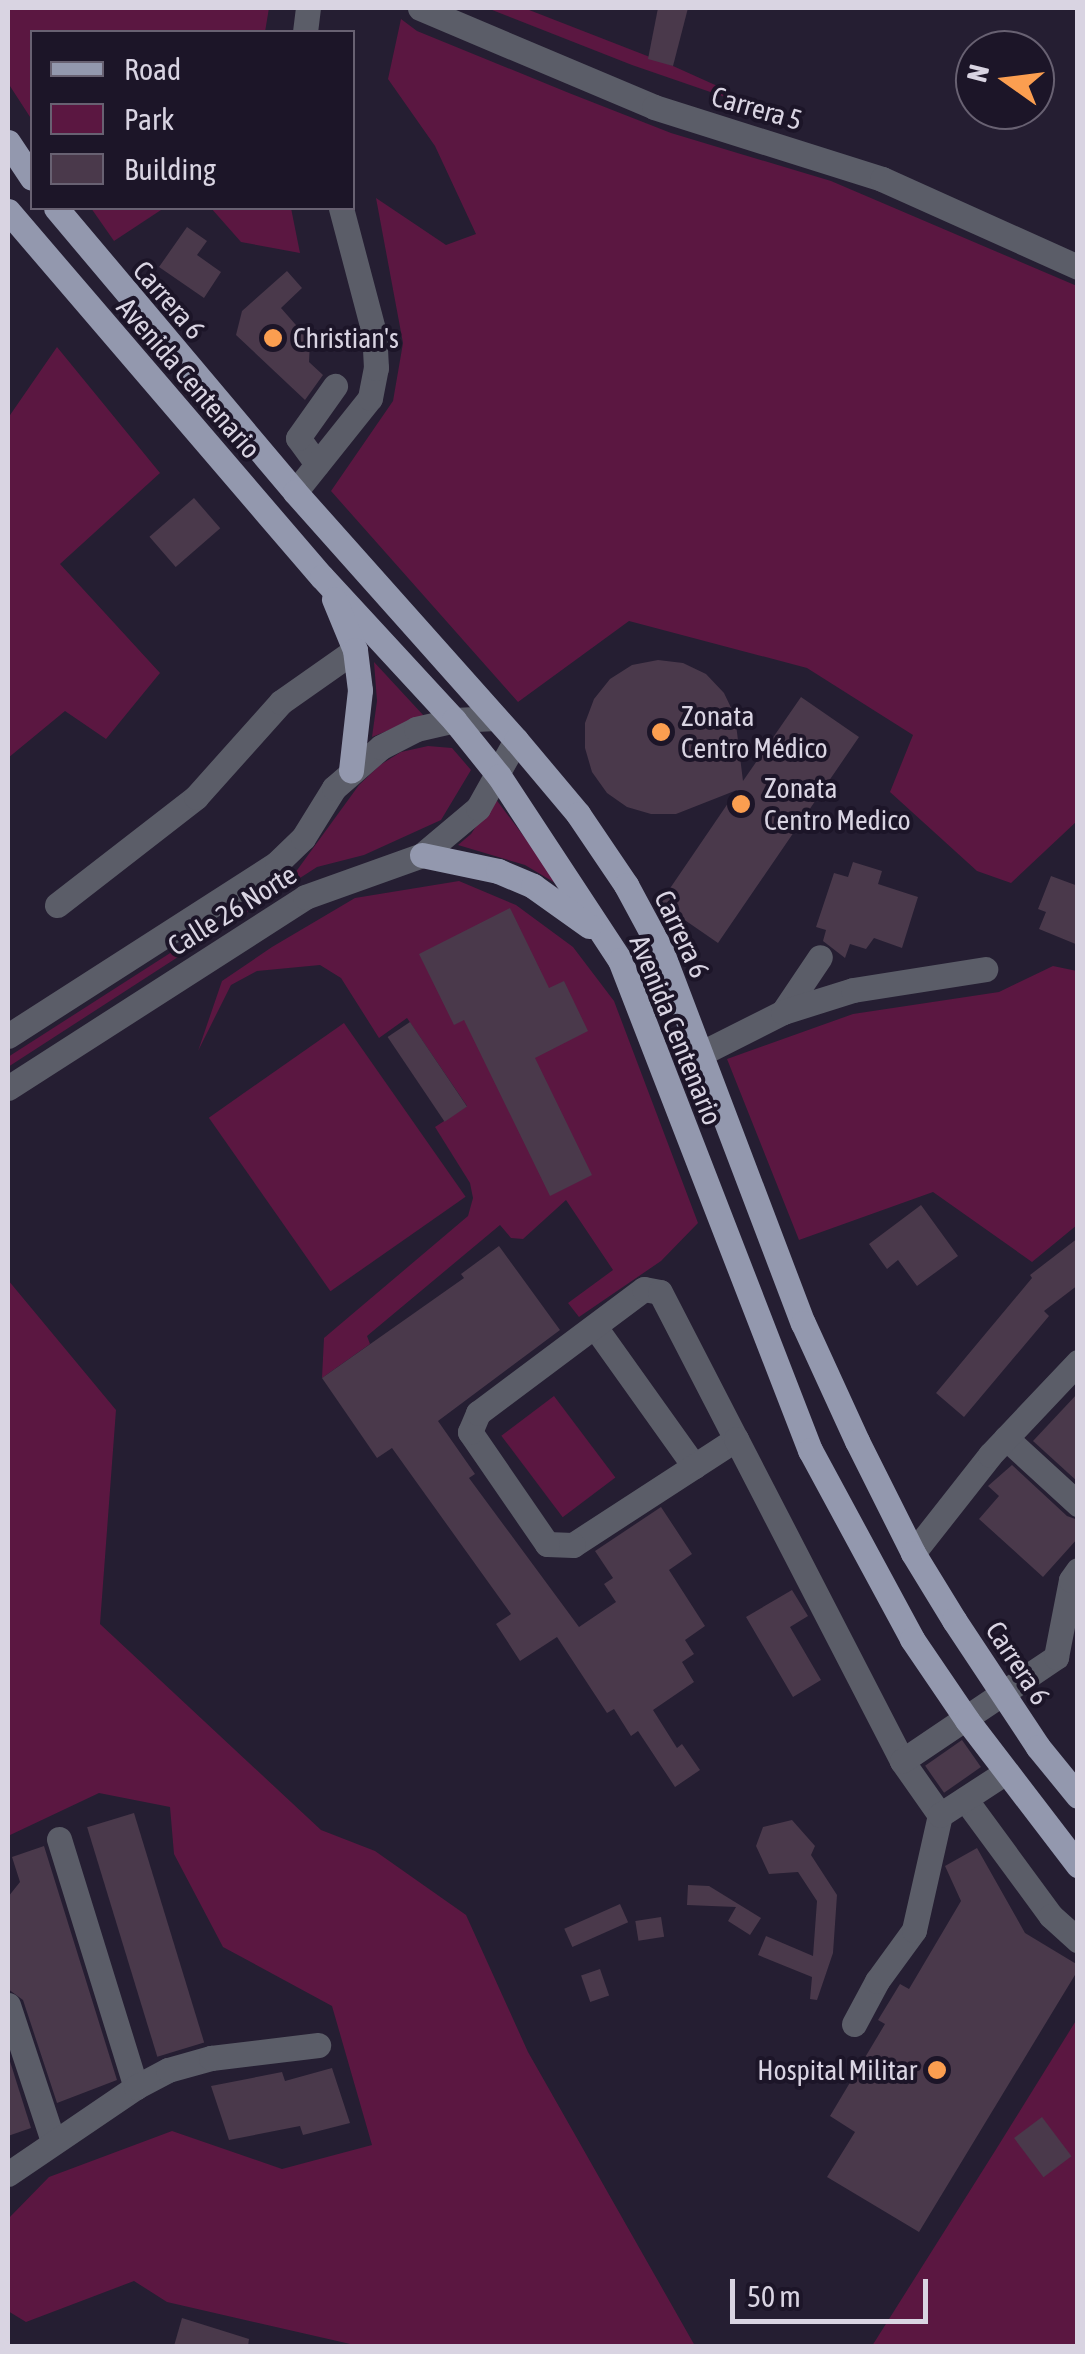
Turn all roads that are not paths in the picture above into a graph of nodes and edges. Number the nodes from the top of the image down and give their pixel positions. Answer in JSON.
{"nodes":[{"id":1,"x":420,"y":8,"type":"edge"},
{"id":2,"x":8,"y":142,"type":"edge"},
{"id":3,"x":30,"y":175,"type":"edge"},
{"id":4,"x":58,"y":210,"type":"edge"},
{"id":5,"x":342,"y":210,"type":"edge"},
{"id":6,"x":8,"y":211,"type":"edge"},
{"id":7,"x":1078,"y":267,"type":"edge"},
{"id":8,"x":335,"y":386,"type":"dead end"},
{"id":9,"x":317,"y":464,"type":"junction"},
{"id":10,"x":296,"y":492,"type":"junction"},
{"id":11,"x":322,"y":577,"type":"junction"},
{"id":12,"x":354,"y":650,"type":"junction"},
{"id":13,"x":496,"y":718,"type":"junction"},
{"id":14,"x":454,"y":720,"type":"junction"},
{"id":15,"x":516,"y":740,"type":"junction"},
{"id":16,"x":350,"y":770,"type":"junction"},
{"id":17,"x":499,"y":776,"type":"junction"},
{"id":18,"x":422,"y":856,"type":"junction"},
{"id":19,"x":57,"y":905,"type":"dead end"},
{"id":20,"x":820,"y":957,"type":"dead end"},
{"id":21,"x":620,"y":960,"type":"junction"},
{"id":22,"x":985,"y":969,"type":"dead end"},
{"id":23,"x":783,"y":1012,"type":"junction"},
{"id":24,"x":8,"y":1036,"type":"edge"},
{"id":25,"x":700,"y":1054,"type":"junction"},
{"id":26,"x":8,"y":1088,"type":"edge"},
{"id":27,"x":595,"y":1328,"type":"junction"},
{"id":28,"x":1076,"y":1366,"type":"edge"},
{"id":29,"x":1006,"y":1438,"type":"junction"},
{"id":30,"x":736,"y":1440,"type":"junction"},
{"id":31,"x":694,"y":1466,"type":"junction"},
{"id":32,"x":1078,"y":1504,"type":"edge"},
{"id":33,"x":913,"y":1552,"type":"junction"},
{"id":34,"x":1078,"y":1570,"type":"edge"},
{"id":35,"x":1003,"y":1695,"type":"junction"},
{"id":36,"x":967,"y":1720,"type":"junction"},
{"id":37,"x":902,"y":1761,"type":"junction"},
{"id":38,"x":1006,"y":1772,"type":"junction"},
{"id":39,"x":1078,"y":1796,"type":"edge"},
{"id":40,"x":965,"y":1798,"type":"junction"},
{"id":41,"x":940,"y":1815,"type":"junction"},
{"id":42,"x":59,"y":1840,"type":"dead end"},
{"id":43,"x":1078,"y":1865,"type":"edge"},
{"id":44,"x":1078,"y":1940,"type":"edge"},
{"id":45,"x":8,"y":2005,"type":"edge"},
{"id":46,"x":854,"y":2024,"type":"dead end"},
{"id":47,"x":318,"y":2045,"type":"dead end"},
{"id":48,"x":136,"y":2086,"type":"junction"},
{"id":49,"x":54,"y":2141,"type":"junction"},
{"id":50,"x":8,"y":2174,"type":"edge"}],
"edges":[{"from":1,"to":7,"type":"street","name":"Carrera 5"},
{"from":2,"to":3,"type":"main road"},
{"from":4,"to":10,"type":"main road","name":"Carrera 6"},
{"from":5,"to":9,"type":"street"},
{"from":6,"to":11,"type":"main road","name":"Avenida Centenario"},
{"from":8,"to":9,"type":"street"},
{"from":9,"to":10,"type":"street"},
{"from":10,"to":13,"type":"main road","name":"Carrera 6"},
{"from":11,"to":12,"type":"main road"},
{"from":11,"to":14,"type":"main road","name":"Avenida Centenario"},
{"from":12,"to":16,"type":"main road"},
{"from":12,"to":19,"type":"street"},
{"from":13,"to":14,"type":"street","name":"Calle 26 Norte"},
{"from":13,"to":15,"type":"main road","name":"Carrera 6"},
{"from":14,"to":16,"type":"street","name":"Calle 26 Norte"},
{"from":14,"to":17,"type":"main road","name":"Avenida Centenario"},
{"from":15,"to":17,"type":"street","name":"Calle 26 Norte"},
{"from":15,"to":25,"type":"main road","name":"Carrera 6"},
{"from":16,"to":24,"type":"street","name":"Calle 26 Norte"},
{"from":17,"to":18,"type":"street","name":"Calle 26 Norte"},
{"from":17,"to":21,"type":"main road","name":"Avenida Centenario"},
{"from":18,"to":21,"type":"main road"},
{"from":18,"to":26,"type":"street","name":"Calle 26 Norte"},
{"from":20,"to":23,"type":"street"},
{"from":21,"to":36,"type":"main road","name":"Avenida Centenario"},
{"from":22,"to":23,"type":"street"},
{"from":23,"to":25,"type":"street"},
{"from":25,"to":33,"type":"main road","name":"Carrera 6"},
{"from":27,"to":30,"type":"street"},
{"from":27,"to":31,"type":"street"},
{"from":27,"to":31,"type":"street"},
{"from":28,"to":29,"type":"street"},
{"from":29,"to":32,"type":"street"},
{"from":29,"to":33,"type":"street"},
{"from":30,"to":31,"type":"street"},
{"from":30,"to":37,"type":"street"},
{"from":33,"to":35,"type":"main road","name":"Carrera 6"},
{"from":34,"to":35,"type":"street"},
{"from":35,"to":36,"type":"street"},
{"from":35,"to":39,"type":"main road","name":"Carrera 6"},
{"from":36,"to":37,"type":"street"},
{"from":36,"to":38,"type":"main road","name":"Avenida Centenario"},
{"from":37,"to":41,"type":"street"},
{"from":38,"to":40,"type":"street"},
{"from":38,"to":43,"type":"main road","name":"Avenida Centenario"},
{"from":40,"to":41,"type":"street"},
{"from":40,"to":44,"type":"street"},
{"from":41,"to":46,"type":"street"},
{"from":42,"to":48,"type":"street"},
{"from":45,"to":49,"type":"street"},
{"from":47,"to":48,"type":"street"},
{"from":48,"to":49,"type":"street"},
{"from":49,"to":50,"type":"street"}]}
